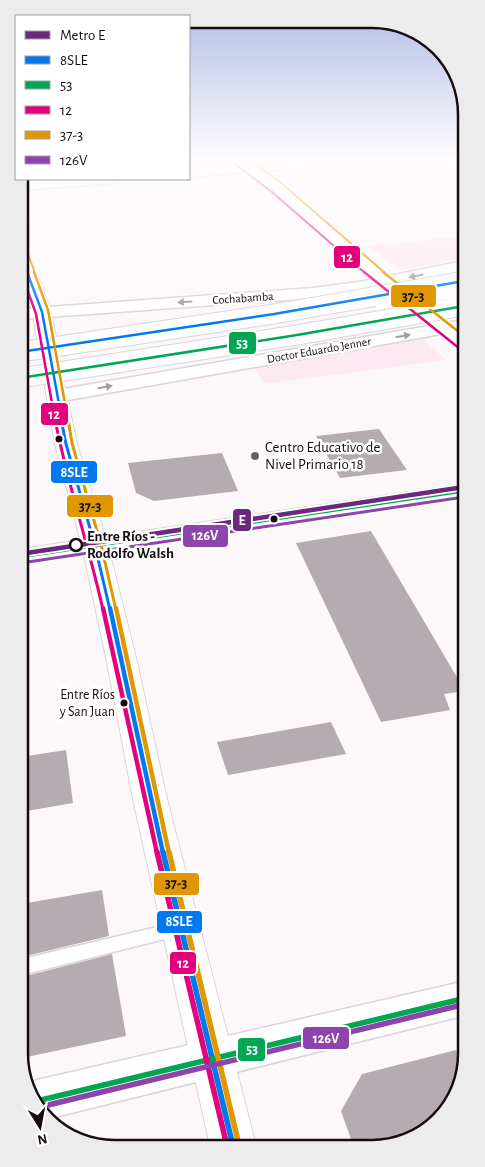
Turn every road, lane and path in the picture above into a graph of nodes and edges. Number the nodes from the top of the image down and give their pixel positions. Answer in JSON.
{"nodes":[{"id":1,"x":306,"y":213,"type":"edge"},
{"id":2,"x":458,"y":267,"type":"edge"},
{"id":3,"x":28,"y":273,"type":"edge"},
{"id":4,"x":385,"y":282,"type":"junction"},
{"id":5,"x":458,"y":282,"type":"edge"},
{"id":6,"x":458,"y":293,"type":"edge"},
{"id":7,"x":458,"y":307,"type":"edge"},
{"id":8,"x":42,"y":312,"type":"junction"},
{"id":9,"x":28,"y":313,"type":"edge"},
{"id":10,"x":458,"y":326,"type":"edge"},
{"id":11,"x":443,"y":329,"type":"junction"},
{"id":12,"x":46,"y":336,"type":"tunnel mouth"},
{"id":13,"x":458,"y":340,"type":"edge"},
{"id":14,"x":100,"y":341,"type":"junction"},
{"id":15,"x":28,"y":351,"type":"edge"},
{"id":16,"x":28,"y":377,"type":"edge"},
{"id":17,"x":56,"y":391,"type":"joint"},
{"id":18,"x":458,"y":492,"type":"edge"},
{"id":19,"x":95,"y":546,"type":"junction"},
{"id":20,"x":28,"y":556,"type":"edge"},
{"id":21,"x":181,"y":929,"type":"junction"},
{"id":22,"x":28,"y":966,"type":"edge"},
{"id":23,"x":457,"y":1000,"type":"edge"},
{"id":24,"x":211,"y":1058,"type":"junction"},
{"id":25,"x":42,"y":1100,"type":"edge"},
{"id":26,"x":232,"y":1140,"type":"edge"}],
"edges":[{"from":1,"to":4,"type":"main road"},
{"from":2,"to":4,"type":"street","name":"Cochabamba","one_way":true},
{"from":3,"to":8,"type":"main road"},
{"from":4,"to":8,"type":"street","name":"Cochabamba","one_way":true},
{"from":4,"to":11,"type":"main road"},
{"from":5,"to":14,"type":"main road","bridge":true},
{"from":6,"to":14,"type":"lane","bridge":true},
{"from":7,"to":16,"type":"main road","bridge":true},
{"from":8,"to":9,"type":"street","name":"Cochabamba"},
{"from":8,"to":12,"type":"main road"},
{"from":10,"to":11,"type":"street","name":"Doctor Eduardo Jenner"},
{"from":11,"to":13,"type":"main road"},
{"from":17,"to":11,"type":"street","name":"Doctor Eduardo Jenner","one_way":true},
{"from":14,"to":15,"type":"main road","bridge":true},
{"from":17,"to":19,"type":"main road"},
{"from":18,"to":19,"type":"main road"},
{"from":19,"to":20,"type":"main road"},
{"from":19,"to":21,"type":"main road"},
{"from":21,"to":22,"type":"lane"},
{"from":21,"to":24,"type":"main road"},
{"from":23,"to":24,"type":"street"},
{"from":24,"to":25,"type":"street"},
{"from":24,"to":26,"type":"main road"}]}
